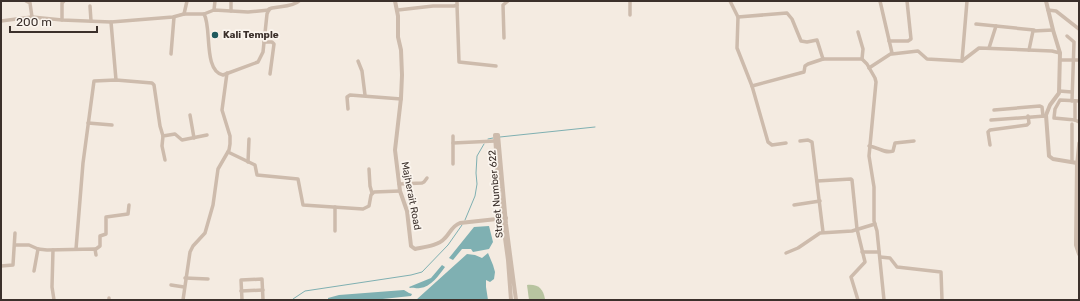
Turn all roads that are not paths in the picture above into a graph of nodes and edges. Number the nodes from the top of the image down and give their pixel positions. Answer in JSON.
{"nodes":[{"id":1,"x":26,"y":1,"type":"edge"},
{"id":2,"x":64,"y":1,"type":"edge"},
{"id":3,"x":187,"y":1,"type":"edge"},
{"id":4,"x":215,"y":1,"type":"edge"},
{"id":5,"x":231,"y":1,"type":"edge"},
{"id":6,"x":300,"y":1,"type":"edge"},
{"id":7,"x":395,"y":1,"type":"edge"},
{"id":8,"x":508,"y":1,"type":"edge"},
{"id":9,"x":630,"y":1,"type":"edge"},
{"id":10,"x":730,"y":1,"type":"edge"},
{"id":11,"x":880,"y":1,"type":"edge"},
{"id":12,"x":907,"y":1,"type":"edge"},
{"id":13,"x":967,"y":1,"type":"edge"},
{"id":14,"x":1046,"y":1,"type":"edge"},
{"id":15,"x":457,"y":3,"type":"edge"},
{"id":16,"x":90,"y":6,"type":"dead end"},
{"id":17,"x":214,"y":10,"type":"junction"},
{"id":18,"x":269,"y":10,"type":"junction"},
{"id":19,"x":398,"y":10,"type":"junction"},
{"id":20,"x":1048,"y":10,"type":"junction"},
{"id":21,"x":231,"y":11,"type":"junction"},
{"id":22,"x":184,"y":14,"type":"junction"},
{"id":23,"x":204,"y":14,"type":"junction"},
{"id":24,"x":630,"y":15,"type":"dead end"},
{"id":25,"x":738,"y":16,"type":"junction"},
{"id":26,"x":32,"y":17,"type":"junction"},
{"id":27,"x":174,"y":17,"type":"junction"},
{"id":28,"x":62,"y":20,"type":"junction"},
{"id":29,"x":1,"y":21,"type":"edge"},
{"id":30,"x":91,"y":21,"type":"junction"},
{"id":31,"x":112,"y":22,"type":"junction"},
{"id":32,"x":976,"y":24,"type":"dead end"},
{"id":33,"x":996,"y":26,"type":"junction"},
{"id":34,"x":1079,"y":29,"type":"edge"},
{"id":35,"x":1034,"y":30,"type":"junction"},
{"id":36,"x":1053,"y":30,"type":"junction"},
{"id":37,"x":858,"y":32,"type":"dead end"},
{"id":38,"x":1067,"y":36,"type":"dead end"},
{"id":39,"x":504,"y":38,"type":"dead end"},
{"id":40,"x":889,"y":41,"type":"junction"},
{"id":41,"x":264,"y":42,"type":"junction"},
{"id":42,"x":989,"y":48,"type":"junction"},
{"id":43,"x":1029,"y":50,"type":"junction"},
{"id":44,"x":1060,"y":53,"type":"junction"},
{"id":45,"x":171,"y":54,"type":"dead end"},
{"id":46,"x":892,"y":54,"type":"junction"},
{"id":47,"x":823,"y":59,"type":"junction"},
{"id":48,"x":862,"y":59,"type":"junction"},
{"id":49,"x":1060,"y":60,"type":"junction"},
{"id":50,"x":1073,"y":60,"type":"junction"},
{"id":51,"x":1079,"y":60,"type":"edge"},
{"id":52,"x":358,"y":61,"type":"dead end"},
{"id":53,"x":962,"y":61,"type":"junction"},
{"id":54,"x":496,"y":66,"type":"dead end"},
{"id":55,"x":869,"y":68,"type":"junction"},
{"id":56,"x":227,"y":73,"type":"junction"},
{"id":57,"x":270,"y":74,"type":"dead end"},
{"id":58,"x":116,"y":80,"type":"junction"},
{"id":59,"x":752,"y":86,"type":"junction"},
{"id":60,"x":1059,"y":92,"type":"junction"},
{"id":61,"x":1072,"y":92,"type":"junction"},
{"id":62,"x":365,"y":95,"type":"junction"},
{"id":63,"x":401,"y":99,"type":"junction"},
{"id":64,"x":1075,"y":101,"type":"edge"},
{"id":65,"x":348,"y":109,"type":"dead end"},
{"id":66,"x":994,"y":110,"type":"dead end"},
{"id":67,"x":190,"y":115,"type":"dead end"},
{"id":68,"x":1028,"y":116,"type":"junction"},
{"id":69,"x":1044,"y":116,"type":"junction"},
{"id":70,"x":991,"y":120,"type":"dead end"},
{"id":71,"x":1076,"y":122,"type":"edge"},
{"id":72,"x":88,"y":123,"type":"junction"},
{"id":73,"x":112,"y":125,"type":"dead end"},
{"id":74,"x":207,"y":135,"type":"dead end"},
{"id":75,"x":163,"y":136,"type":"junction"},
{"id":76,"x":453,"y":136,"type":"dead end"},
{"id":77,"x":194,"y":138,"type":"junction"},
{"id":78,"x":249,"y":139,"type":"dead end"},
{"id":79,"x":495,"y":141,"type":"junction"},
{"id":80,"x":800,"y":141,"type":"dead end"},
{"id":81,"x":914,"y":141,"type":"dead end"},
{"id":82,"x":453,"y":143,"type":"junction"},
{"id":83,"x":786,"y":143,"type":"dead end"},
{"id":84,"x":1079,"y":143,"type":"edge"},
{"id":85,"x":990,"y":145,"type":"dead end"},
{"id":86,"x":869,"y":146,"type":"junction"},
{"id":87,"x":228,"y":152,"type":"junction"},
{"id":88,"x":165,"y":160,"type":"dead end"},
{"id":89,"x":248,"y":162,"type":"junction"},
{"id":90,"x":1072,"y":162,"type":"junction"},
{"id":91,"x":1077,"y":163,"type":"junction"},
{"id":92,"x":453,"y":164,"type":"dead end"},
{"id":93,"x":499,"y":167,"type":"junction"},
{"id":94,"x":370,"y":169,"type":"dead end"},
{"id":95,"x":427,"y":178,"type":"dead end"},
{"id":96,"x":817,"y":181,"type":"junction"},
{"id":97,"x":399,"y":184,"type":"junction"},
{"id":98,"x":400,"y":191,"type":"junction"},
{"id":99,"x":372,"y":193,"type":"junction"},
{"id":100,"x":820,"y":201,"type":"junction"},
{"id":101,"x":1078,"y":204,"type":"edge"},
{"id":102,"x":129,"y":205,"type":"dead end"},
{"id":103,"x":794,"y":205,"type":"dead end"},
{"id":104,"x":335,"y":207,"type":"junction"},
{"id":105,"x":504,"y":218,"type":"junction"},
{"id":106,"x":875,"y":224,"type":"junction"},
{"id":107,"x":857,"y":229,"type":"junction"},
{"id":108,"x":335,"y":231,"type":"dead end"},
{"id":109,"x":824,"y":232,"type":"junction"},
{"id":110,"x":15,"y":233,"type":"dead end"},
{"id":111,"x":14,"y":245,"type":"junction"},
{"id":112,"x":38,"y":249,"type":"junction"},
{"id":113,"x":96,"y":249,"type":"junction"},
{"id":114,"x":53,"y":250,"type":"junction"},
{"id":115,"x":76,"y":250,"type":"junction"},
{"id":116,"x":862,"y":252,"type":"junction"},
{"id":117,"x":879,"y":252,"type":"junction"},
{"id":118,"x":786,"y":253,"type":"dead end"},
{"id":119,"x":1079,"y":254,"type":"edge"},
{"id":120,"x":96,"y":255,"type":"dead end"},
{"id":121,"x":880,"y":257,"type":"junction"},
{"id":122,"x":1,"y":266,"type":"edge"},
{"id":123,"x":34,"y":271,"type":"dead end"},
{"id":124,"x":185,"y":278,"type":"junction"},
{"id":125,"x":208,"y":279,"type":"dead end"},
{"id":126,"x":171,"y":285,"type":"dead end"},
{"id":127,"x":184,"y":287,"type":"junction"},
{"id":128,"x":263,"y":290,"type":"junction"},
{"id":129,"x":241,"y":291,"type":"junction"},
{"id":130,"x":54,"y":300,"type":"edge"},
{"id":131,"x":183,"y":300,"type":"edge"},
{"id":132,"x":242,"y":300,"type":"edge"},
{"id":133,"x":263,"y":300,"type":"edge"},
{"id":134,"x":511,"y":300,"type":"edge"},
{"id":135,"x":516,"y":300,"type":"edge"},
{"id":136,"x":858,"y":300,"type":"edge"},
{"id":137,"x":884,"y":300,"type":"edge"},
{"id":138,"x":942,"y":300,"type":"edge"}],
"edges":[{"from":1,"to":26,"type":"street"},
{"from":2,"to":28,"type":"street"},
{"from":3,"to":22,"type":"street"},
{"from":4,"to":17,"type":"street"},
{"from":5,"to":21,"type":"street"},
{"from":6,"to":18,"type":"street"},
{"from":7,"to":19,"type":"street","name":"Majherait Road"},
{"from":8,"to":39,"type":"street"},
{"from":9,"to":24,"type":"street"},
{"from":10,"to":25,"type":"street"},
{"from":11,"to":40,"type":"street"},
{"from":12,"to":40,"type":"street"},
{"from":13,"to":53,"type":"street"},
{"from":14,"to":20,"type":"street"},
{"from":15,"to":19,"type":"street"},
{"from":15,"to":54,"type":"street"},
{"from":16,"to":30,"type":"street"},
{"from":17,"to":21,"type":"street"},
{"from":17,"to":23,"type":"street"},
{"from":18,"to":21,"type":"street"},
{"from":18,"to":41,"type":"street"},
{"from":19,"to":63,"type":"street","name":"Majherait Road"},
{"from":20,"to":34,"type":"street"},
{"from":20,"to":36,"type":"street"},
{"from":22,"to":23,"type":"street"},
{"from":22,"to":27,"type":"street"},
{"from":23,"to":56,"type":"street"},
{"from":25,"to":47,"type":"street"},
{"from":25,"to":59,"type":"street"},
{"from":26,"to":28,"type":"street"},
{"from":26,"to":29,"type":"street"},
{"from":27,"to":31,"type":"street"},
{"from":27,"to":45,"type":"street"},
{"from":28,"to":30,"type":"street"},
{"from":30,"to":31,"type":"street"},
{"from":31,"to":58,"type":"street"},
{"from":32,"to":33,"type":"street"},
{"from":33,"to":35,"type":"street"},
{"from":33,"to":42,"type":"street"},
{"from":35,"to":36,"type":"street"},
{"from":35,"to":43,"type":"street"},
{"from":36,"to":44,"type":"street"},
{"from":37,"to":48,"type":"street"},
{"from":38,"to":50,"type":"street"},
{"from":40,"to":46,"type":"street"},
{"from":41,"to":56,"type":"street"},
{"from":41,"to":57,"type":"street"},
{"from":42,"to":43,"type":"street"},
{"from":42,"to":53,"type":"street"},
{"from":43,"to":44,"type":"street"},
{"from":44,"to":49,"type":"street"},
{"from":46,"to":53,"type":"street"},
{"from":46,"to":55,"type":"street"},
{"from":47,"to":48,"type":"street"},
{"from":47,"to":59,"type":"street"},
{"from":48,"to":55,"type":"street"},
{"from":49,"to":50,"type":"street"},
{"from":49,"to":60,"type":"street"},
{"from":50,"to":51,"type":"street"},
{"from":50,"to":61,"type":"street"},
{"from":52,"to":62,"type":"street"},
{"from":55,"to":86,"type":"street"},
{"from":56,"to":87,"type":"street"},
{"from":58,"to":72,"type":"street"},
{"from":58,"to":75,"type":"street"},
{"from":59,"to":83,"type":"street"},
{"from":60,"to":61,"type":"street"},
{"from":60,"to":69,"type":"street"},
{"from":61,"to":64,"type":"street"},
{"from":62,"to":63,"type":"street"},
{"from":62,"to":65,"type":"street"},
{"from":63,"to":97,"type":"street","name":"Majherait Road"},
{"from":64,"to":71,"type":"street"},
{"from":64,"to":71,"type":"street"},
{"from":66,"to":69,"type":"street"},
{"from":67,"to":77,"type":"street"},
{"from":68,"to":69,"type":"street"},
{"from":68,"to":70,"type":"street"},
{"from":68,"to":85,"type":"street"},
{"from":69,"to":90,"type":"street"},
{"from":71,"to":90,"type":"street"},
{"from":72,"to":73,"type":"street"},
{"from":72,"to":115,"type":"street"},
{"from":74,"to":77,"type":"street"},
{"from":75,"to":77,"type":"street"},
{"from":75,"to":88,"type":"street"},
{"from":76,"to":82,"type":"street"},
{"from":78,"to":89,"type":"street"},
{"from":79,"to":82,"type":"street"},
{"from":79,"to":93,"type":"street","name":"Street Number 622"},
{"from":79,"to":93,"type":"street","name":"Street Number 622"},
{"from":80,"to":96,"type":"street"},
{"from":81,"to":86,"type":"street"},
{"from":82,"to":92,"type":"street"},
{"from":84,"to":91,"type":"street"},
{"from":86,"to":106,"type":"street"},
{"from":87,"to":89,"type":"street"},
{"from":87,"to":124,"type":"street"},
{"from":89,"to":104,"type":"street"},
{"from":90,"to":91,"type":"street"},
{"from":91,"to":101,"type":"street"},
{"from":93,"to":105,"type":"street","name":"Street Number 622"},
{"from":94,"to":99,"type":"street"},
{"from":95,"to":97,"type":"street"},
{"from":96,"to":100,"type":"street"},
{"from":96,"to":107,"type":"street"},
{"from":97,"to":98,"type":"street","name":"Majherait Road"},
{"from":98,"to":99,"type":"street"},
{"from":98,"to":105,"type":"street","name":"Majherait Road"},
{"from":99,"to":104,"type":"street"},
{"from":100,"to":103,"type":"street"},
{"from":100,"to":109,"type":"street"},
{"from":101,"to":119,"type":"street"},
{"from":102,"to":113,"type":"street"},
{"from":104,"to":108,"type":"street"},
{"from":105,"to":134,"type":"street","name":"Street Number 622"},
{"from":105,"to":135,"type":"street","name":"Street Number 622"},
{"from":106,"to":107,"type":"street"},
{"from":106,"to":117,"type":"street"},
{"from":107,"to":109,"type":"street"},
{"from":107,"to":116,"type":"street"},
{"from":109,"to":118,"type":"street"},
{"from":110,"to":111,"type":"street"},
{"from":111,"to":112,"type":"street"},
{"from":111,"to":122,"type":"street"},
{"from":112,"to":114,"type":"street"},
{"from":112,"to":123,"type":"street"},
{"from":113,"to":115,"type":"street"},
{"from":113,"to":120,"type":"street"},
{"from":114,"to":115,"type":"street"},
{"from":114,"to":130,"type":"street"},
{"from":116,"to":117,"type":"street"},
{"from":116,"to":136,"type":"street"},
{"from":117,"to":121,"type":"street"},
{"from":121,"to":137,"type":"street"},
{"from":121,"to":138,"type":"street"},
{"from":124,"to":125,"type":"street"},
{"from":124,"to":127,"type":"street"},
{"from":126,"to":127,"type":"street"},
{"from":127,"to":131,"type":"street"},
{"from":128,"to":129,"type":"street"},
{"from":128,"to":129,"type":"street"},
{"from":128,"to":133,"type":"street"},
{"from":129,"to":132,"type":"street"}]}
